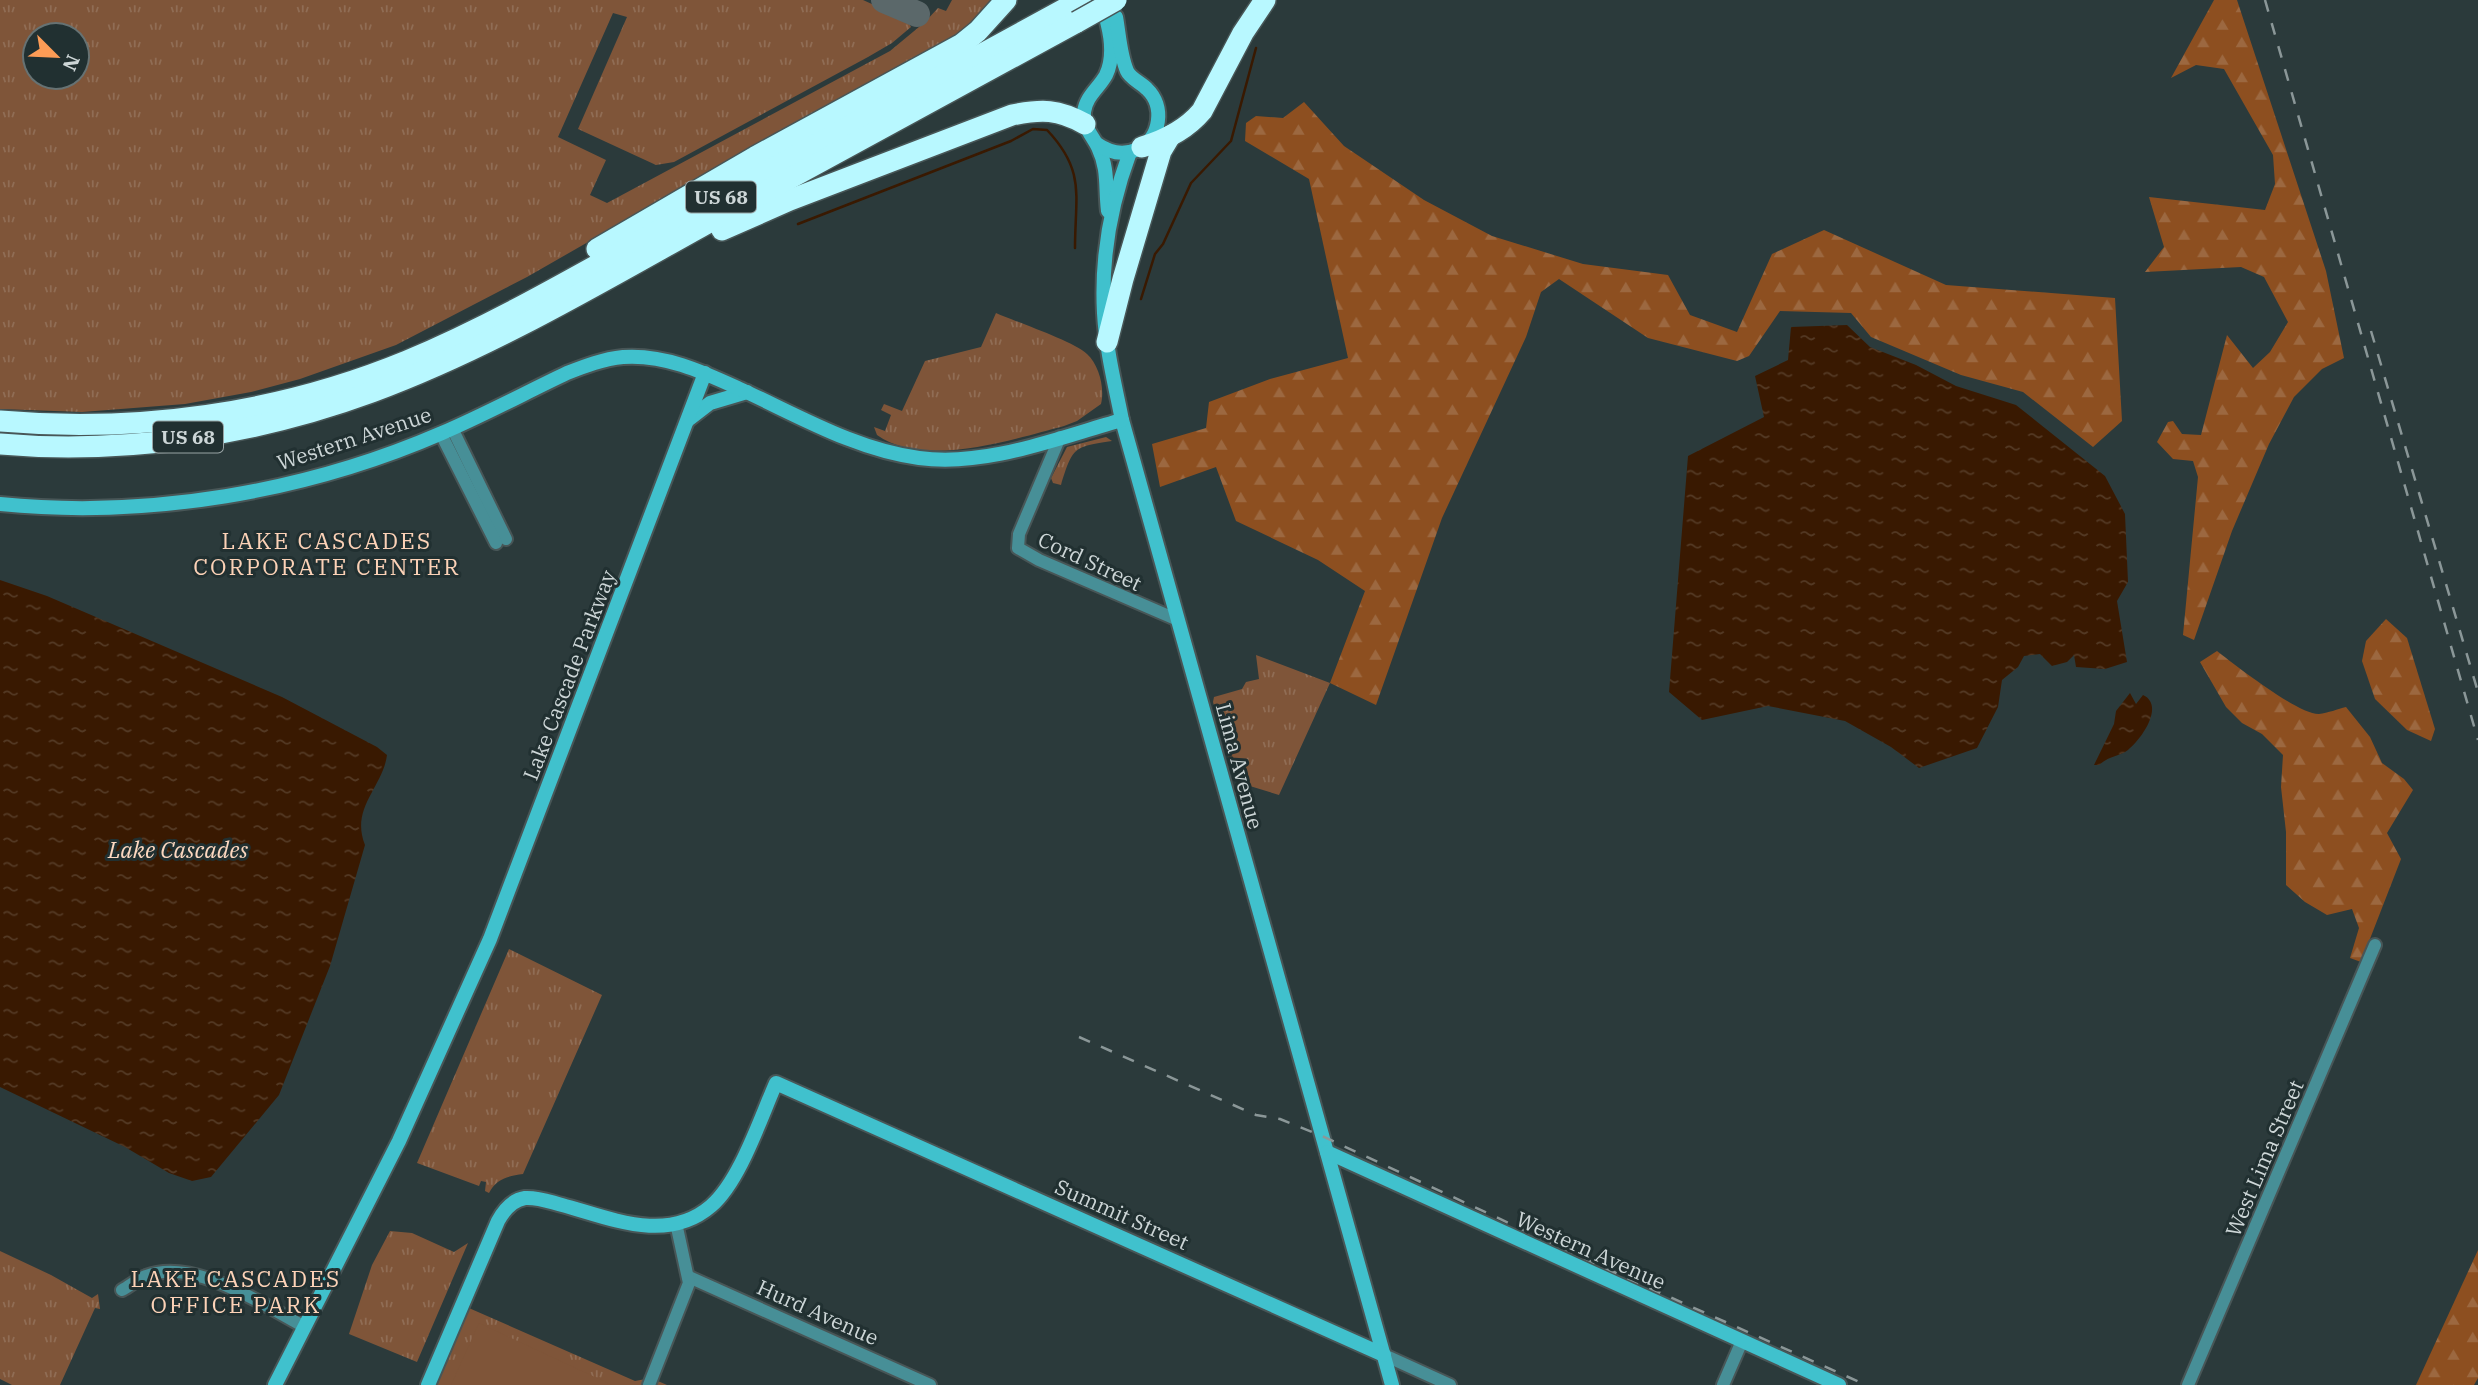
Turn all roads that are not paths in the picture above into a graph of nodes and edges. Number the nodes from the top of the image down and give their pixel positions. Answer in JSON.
{"nodes":[{"id":1,"x":1006,"y":0,"type":"edge"},
{"id":2,"x":1101,"y":0,"type":"edge"},
{"id":3,"x":1114,"y":0,"type":"edge"},
{"id":4,"x":1265,"y":0,"type":"edge"},
{"id":5,"x":1077,"y":9,"type":"edge"},
{"id":6,"x":1085,"y":124,"type":"junction"},
{"id":7,"x":1170,"y":136,"type":"junction"},
{"id":8,"x":1097,"y":144,"type":"junction"},
{"id":9,"x":1136,"y":150,"type":"junction"},
{"id":10,"x":1110,"y":223,"type":"junction"},
{"id":11,"x":1107,"y":342,"type":"junction"},
{"id":12,"x":446,"y":361,"type":"junction"},
{"id":13,"x":705,"y":373,"type":"junction"},
{"id":14,"x":364,"y":377,"type":"junction"},
{"id":15,"x":747,"y":392,"type":"junction"},
{"id":16,"x":1122,"y":420,"type":"junction"},
{"id":17,"x":0,"y":421,"type":"edge"},
{"id":18,"x":687,"y":421,"type":"junction"},
{"id":19,"x":447,"y":431,"type":"junction"},
{"id":20,"x":1060,"y":438,"type":"junction"},
{"id":21,"x":0,"y":444,"type":"edge"},
{"id":22,"x":0,"y":505,"type":"edge"},
{"id":23,"x":501,"y":541,"type":"dead end"},
{"id":24,"x":1178,"y":620,"type":"junction"},
{"id":25,"x":2375,"y":945,"type":"dead end"},
{"id":26,"x":1327,"y":1152,"type":"junction"},
{"id":27,"x":676,"y":1223,"type":"junction"},
{"id":28,"x":689,"y":1278,"type":"junction"},
{"id":29,"x":122,"y":1290,"type":"dead end"},
{"id":30,"x":305,"y":1326,"type":"junction"},
{"id":31,"x":1742,"y":1341,"type":"junction"},
{"id":32,"x":1384,"y":1355,"type":"junction"},
{"id":33,"x":275,"y":1385,"type":"edge"},
{"id":34,"x":428,"y":1385,"type":"edge"},
{"id":35,"x":649,"y":1385,"type":"edge"},
{"id":36,"x":930,"y":1385,"type":"edge"},
{"id":37,"x":1392,"y":1385,"type":"edge"},
{"id":38,"x":1450,"y":1385,"type":"edge"},
{"id":39,"x":1723,"y":1385,"type":"edge"},
{"id":40,"x":1839,"y":1385,"type":"edge"},
{"id":41,"x":2188,"y":1385,"type":"edge"}],
"edges":[{"from":1,"to":14,"type":"highway"},
{"from":2,"to":6,"type":"street"},
{"from":3,"to":5,"type":"highway","number":"US 68","bridge":true},
{"from":3,"to":9,"type":"street","name":"Lima Avenue"},
{"from":4,"to":7,"type":"highway"},
{"from":5,"to":12,"type":"highway","number":"US 68"},
{"from":5,"to":14,"type":"highway","number":"US 68"},
{"from":6,"to":8,"type":"street"},
{"from":6,"to":12,"type":"highway"},
{"from":7,"to":9,"type":"highway"},
{"from":7,"to":11,"type":"highway"},
{"from":8,"to":9,"type":"street"},
{"from":8,"to":10,"type":"street"},
{"from":9,"to":10,"type":"street","name":"Lima Avenue"},
{"from":10,"to":11,"type":"street","name":"Lima Avenue"},
{"from":11,"to":16,"type":"street","name":"Lima Avenue"},
{"from":12,"to":21,"type":"highway","number":"US 68"},
{"from":13,"to":15,"type":"street"},
{"from":13,"to":18,"type":"street","name":"Lake Cascade Parkway"},
{"from":13,"to":19,"type":"street","name":"Western Avenue"},
{"from":14,"to":17,"type":"highway","number":"US 68"},
{"from":15,"to":18,"type":"street"},
{"from":15,"to":20,"type":"street"},
{"from":16,"to":20,"type":"street"},
{"from":16,"to":24,"type":"street","name":"Lima Avenue"},
{"from":18,"to":30,"type":"street","name":"Lake Cascade Parkway"},
{"from":19,"to":22,"type":"street","name":"Western Avenue"},
{"from":19,"to":23,"type":"street"},
{"from":20,"to":24,"type":"street","name":"Cord Street"},
{"from":24,"to":26,"type":"street","name":"Lima Avenue"},
{"from":25,"to":41,"type":"street","name":"West Lima Street"},
{"from":26,"to":31,"type":"street","name":"Western Avenue"},
{"from":26,"to":32,"type":"street","name":"Lima Avenue"},
{"from":27,"to":28,"type":"street"},
{"from":27,"to":32,"type":"street","name":"Summit Street"},
{"from":27,"to":34,"type":"street"},
{"from":28,"to":35,"type":"street"},
{"from":28,"to":36,"type":"street","name":"Hurd Avenue"},
{"from":29,"to":30,"type":"street"},
{"from":30,"to":33,"type":"street","name":"Lake Cascade Parkway"},
{"from":31,"to":39,"type":"street"},
{"from":31,"to":40,"type":"street","name":"Western Avenue"},
{"from":32,"to":37,"type":"street","name":"Lima Avenue"},
{"from":32,"to":38,"type":"street","name":"Summit Street"}]}
